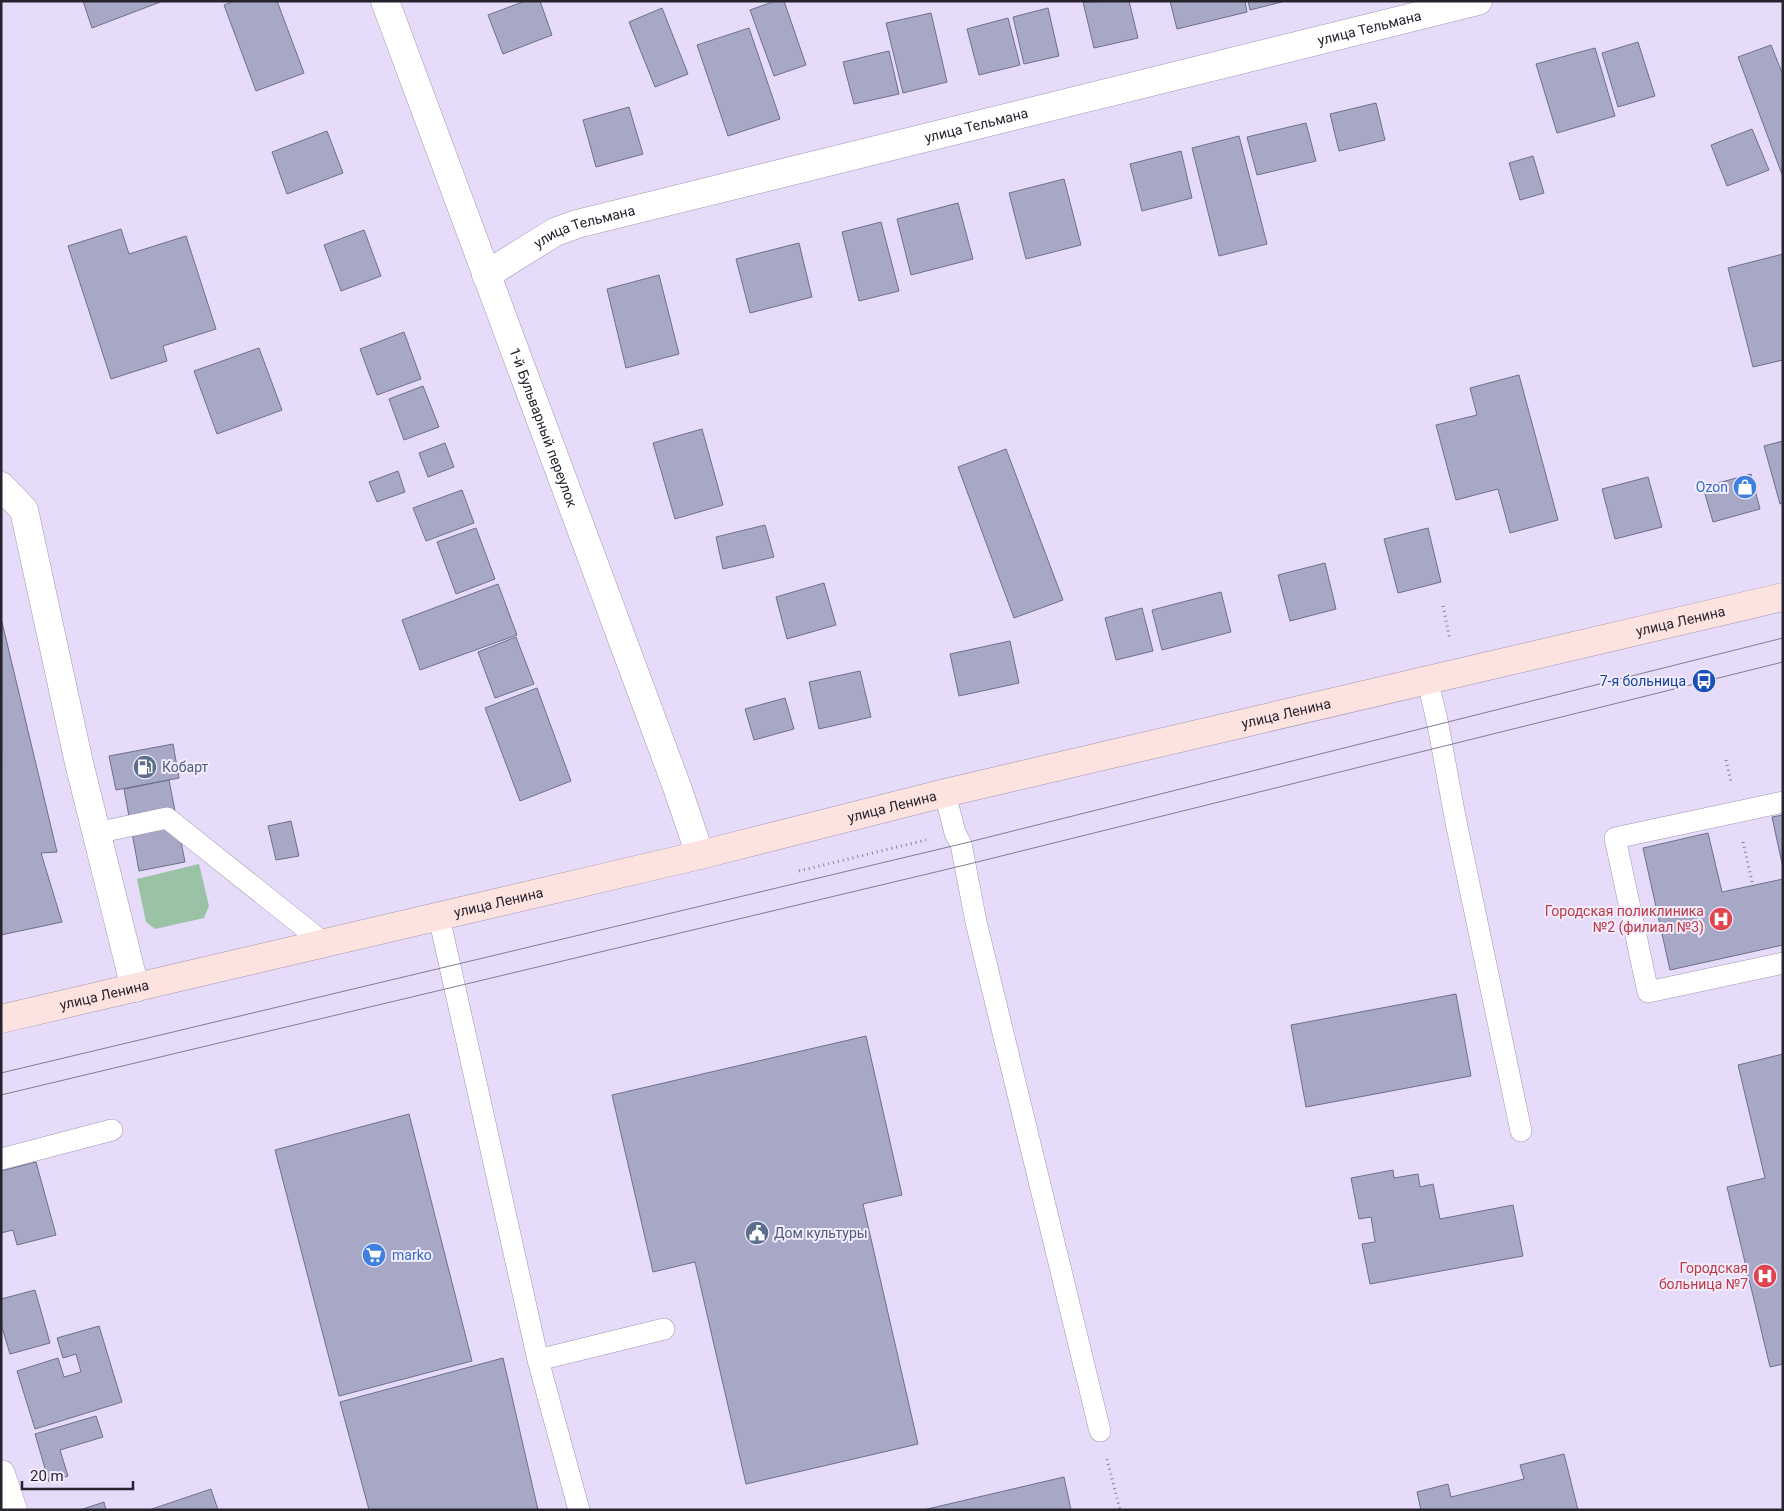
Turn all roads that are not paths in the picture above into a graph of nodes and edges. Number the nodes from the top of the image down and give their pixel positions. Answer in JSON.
{"nodes":[{"id":1,"x":385,"y":1,"type":"edge"},
{"id":2,"x":1478,"y":1,"type":"edge"},
{"id":3,"x":486,"y":275,"type":"junction"},
{"id":4,"x":1,"y":486,"type":"edge"},
{"id":5,"x":1783,"y":597,"type":"edge"},
{"id":6,"x":1428,"y":682,"type":"junction"},
{"id":7,"x":945,"y":793,"type":"junction"},
{"id":8,"x":1783,"y":802,"type":"edge"},
{"id":9,"x":96,"y":833,"type":"junction"},
{"id":10,"x":700,"y":855,"type":"junction"},
{"id":11,"x":439,"y":916,"type":"junction"},
{"id":12,"x":324,"y":943,"type":"junction"},
{"id":13,"x":1783,"y":963,"type":"edge"},
{"id":14,"x":136,"y":988,"type":"junction"},
{"id":15,"x":1,"y":1019,"type":"edge"},
{"id":16,"x":112,"y":1130,"type":"dead end"},
{"id":17,"x":1521,"y":1130,"type":"dead end"},
{"id":18,"x":1,"y":1159,"type":"edge"},
{"id":19,"x":664,"y":1329,"type":"dead end"},
{"id":20,"x":538,"y":1360,"type":"junction"},
{"id":21,"x":1100,"y":1431,"type":"road end"},
{"id":22,"x":1,"y":1474,"type":"edge"},
{"id":23,"x":13,"y":1510,"type":"edge"},
{"id":24,"x":579,"y":1510,"type":"edge"}],
"edges":[{"from":1,"to":3,"type":"street","name":"1-й Бульварный переулок"},
{"from":2,"to":3,"type":"street","name":"улица Тельмана"},
{"from":3,"to":10,"type":"street","name":"1-й Бульварный переулок"},
{"from":4,"to":9,"type":"street"},
{"from":5,"to":6,"type":"main road","name":"улица Ленина"},
{"from":6,"to":7,"type":"main road","name":"улица Ленина"},
{"from":6,"to":17,"type":"lane"},
{"from":7,"to":10,"type":"main road","name":"улица Ленина"},
{"from":7,"to":21,"type":"lane"},
{"from":8,"to":13,"type":"lane"},
{"from":9,"to":12,"type":"lane"},
{"from":9,"to":14,"type":"street"},
{"from":10,"to":11,"type":"main road","name":"улица Ленина"},
{"from":11,"to":12,"type":"main road","name":"улица Ленина"},
{"from":11,"to":20,"type":"lane"},
{"from":12,"to":14,"type":"main road","name":"улица Ленина"},
{"from":14,"to":15,"type":"main road","name":"улица Ленина"},
{"from":16,"to":18,"type":"lane"},
{"from":19,"to":20,"type":"lane"},
{"from":20,"to":24,"type":"lane"},
{"from":22,"to":23,"type":"street"}]}
